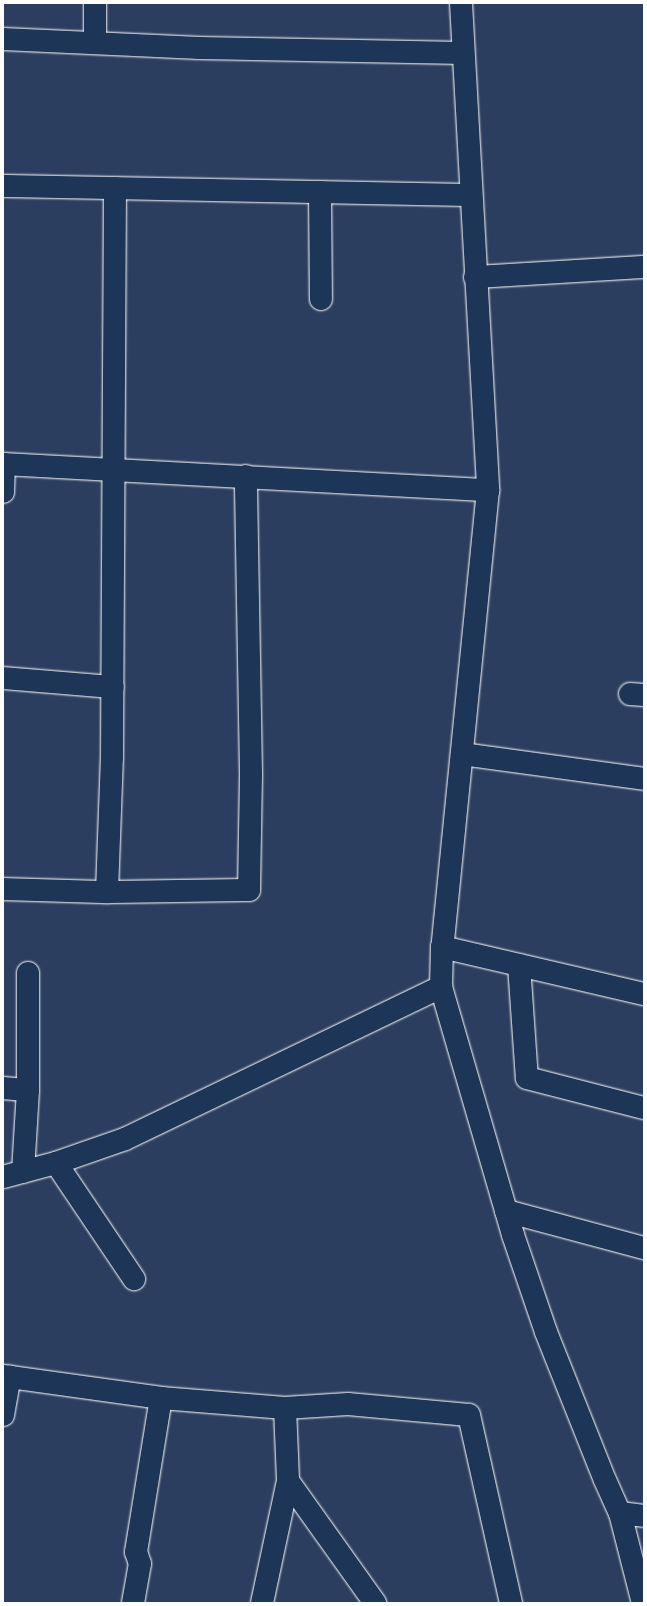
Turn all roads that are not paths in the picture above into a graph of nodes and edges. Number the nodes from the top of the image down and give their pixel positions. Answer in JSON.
{"nodes":[{"id":1,"x":95,"y":3,"type":"edge"},
{"id":2,"x":461,"y":3,"type":"edge"},
{"id":3,"x":3,"y":39,"type":"edge"},
{"id":4,"x":95,"y":43,"type":"junction"},
{"id":5,"x":463,"y":53,"type":"junction"},
{"id":6,"x":3,"y":186,"type":"edge"},
{"id":7,"x":115,"y":188,"type":"junction"},
{"id":8,"x":320,"y":192,"type":"junction"},
{"id":9,"x":470,"y":195,"type":"junction"},
{"id":10,"x":644,"y":267,"type":"edge"},
{"id":11,"x":475,"y":277,"type":"junction"},
{"id":12,"x":321,"y":299,"type":"dead end"},
{"id":13,"x":4,"y":464,"type":"edge"},
{"id":14,"x":114,"y":469,"type":"junction"},
{"id":15,"x":246,"y":476,"type":"junction"},
{"id":16,"x":488,"y":490,"type":"junction"},
{"id":17,"x":3,"y":492,"type":"edge"},
{"id":18,"x":3,"y":678,"type":"edge"},
{"id":19,"x":113,"y":687,"type":"junction"},
{"id":20,"x":462,"y":754,"type":"junction"},
{"id":21,"x":644,"y":779,"type":"edge"},
{"id":22,"x":3,"y":889,"type":"edge"},
{"id":23,"x":107,"y":892,"type":"junction"},
{"id":24,"x":442,"y":948,"type":"junction"},
{"id":25,"x":519,"y":965,"type":"junction"},
{"id":26,"x":28,"y":973,"type":"dead end"},
{"id":27,"x":441,"y":988,"type":"junction"},
{"id":28,"x":644,"y":994,"type":"edge"},
{"id":29,"x":3,"y":1088,"type":"edge"},
{"id":30,"x":28,"y":1090,"type":"junction"},
{"id":31,"x":644,"y":1108,"type":"edge"},
{"id":32,"x":56,"y":1163,"type":"junction"},
{"id":33,"x":13,"y":1174,"type":"edge"},
{"id":34,"x":506,"y":1211,"type":"junction"},
{"id":35,"x":644,"y":1248,"type":"edge"},
{"id":36,"x":134,"y":1279,"type":"dead end"},
{"id":37,"x":7,"y":1377,"type":"edge"},
{"id":38,"x":161,"y":1398,"type":"junction"},
{"id":39,"x":285,"y":1408,"type":"junction"},
{"id":40,"x":3,"y":1415,"type":"edge"},
{"id":41,"x":288,"y":1481,"type":"junction"},
{"id":42,"x":620,"y":1512,"type":"junction"},
{"id":43,"x":644,"y":1516,"type":"edge"},
{"id":44,"x":133,"y":1603,"type":"edge"},
{"id":45,"x":262,"y":1603,"type":"edge"},
{"id":46,"x":375,"y":1603,"type":"edge"},
{"id":47,"x":511,"y":1603,"type":"edge"},
{"id":48,"x":643,"y":1603,"type":"edge"}],
"edges":[{"from":1,"to":4,"type":"street"},
{"from":2,"to":5,"type":"street"},
{"from":3,"to":4,"type":"street"},
{"from":4,"to":5,"type":"street"},
{"from":5,"to":9,"type":"street"},
{"from":6,"to":7,"type":"street"},
{"from":7,"to":8,"type":"street"},
{"from":7,"to":14,"type":"street"},
{"from":8,"to":9,"type":"street"},
{"from":8,"to":12,"type":"street"},
{"from":9,"to":11,"type":"street"},
{"from":10,"to":11,"type":"street"},
{"from":11,"to":16,"type":"street"},
{"from":13,"to":14,"type":"street"},
{"from":13,"to":17,"type":"street"},
{"from":14,"to":15,"type":"street"},
{"from":14,"to":19,"type":"street"},
{"from":15,"to":16,"type":"street"},
{"from":15,"to":23,"type":"street"},
{"from":16,"to":20,"type":"street"},
{"from":18,"to":19,"type":"street"},
{"from":19,"to":23,"type":"street"},
{"from":20,"to":21,"type":"street"},
{"from":20,"to":24,"type":"street"},
{"from":22,"to":23,"type":"street"},
{"from":24,"to":25,"type":"street"},
{"from":24,"to":27,"type":"street"},
{"from":25,"to":28,"type":"street"},
{"from":25,"to":31,"type":"street"},
{"from":26,"to":30,"type":"street"},
{"from":27,"to":32,"type":"street"},
{"from":27,"to":34,"type":"street"},
{"from":29,"to":30,"type":"street"},
{"from":30,"to":33,"type":"street"},
{"from":32,"to":33,"type":"street"},
{"from":32,"to":36,"type":"street"},
{"from":34,"to":35,"type":"street"},
{"from":34,"to":42,"type":"street"},
{"from":37,"to":38,"type":"street"},
{"from":37,"to":40,"type":"street"},
{"from":38,"to":39,"type":"street"},
{"from":38,"to":44,"type":"street"},
{"from":39,"to":41,"type":"street"},
{"from":39,"to":47,"type":"street"},
{"from":41,"to":45,"type":"street"},
{"from":41,"to":46,"type":"street"},
{"from":42,"to":43,"type":"street"},
{"from":42,"to":48,"type":"street"}]}
